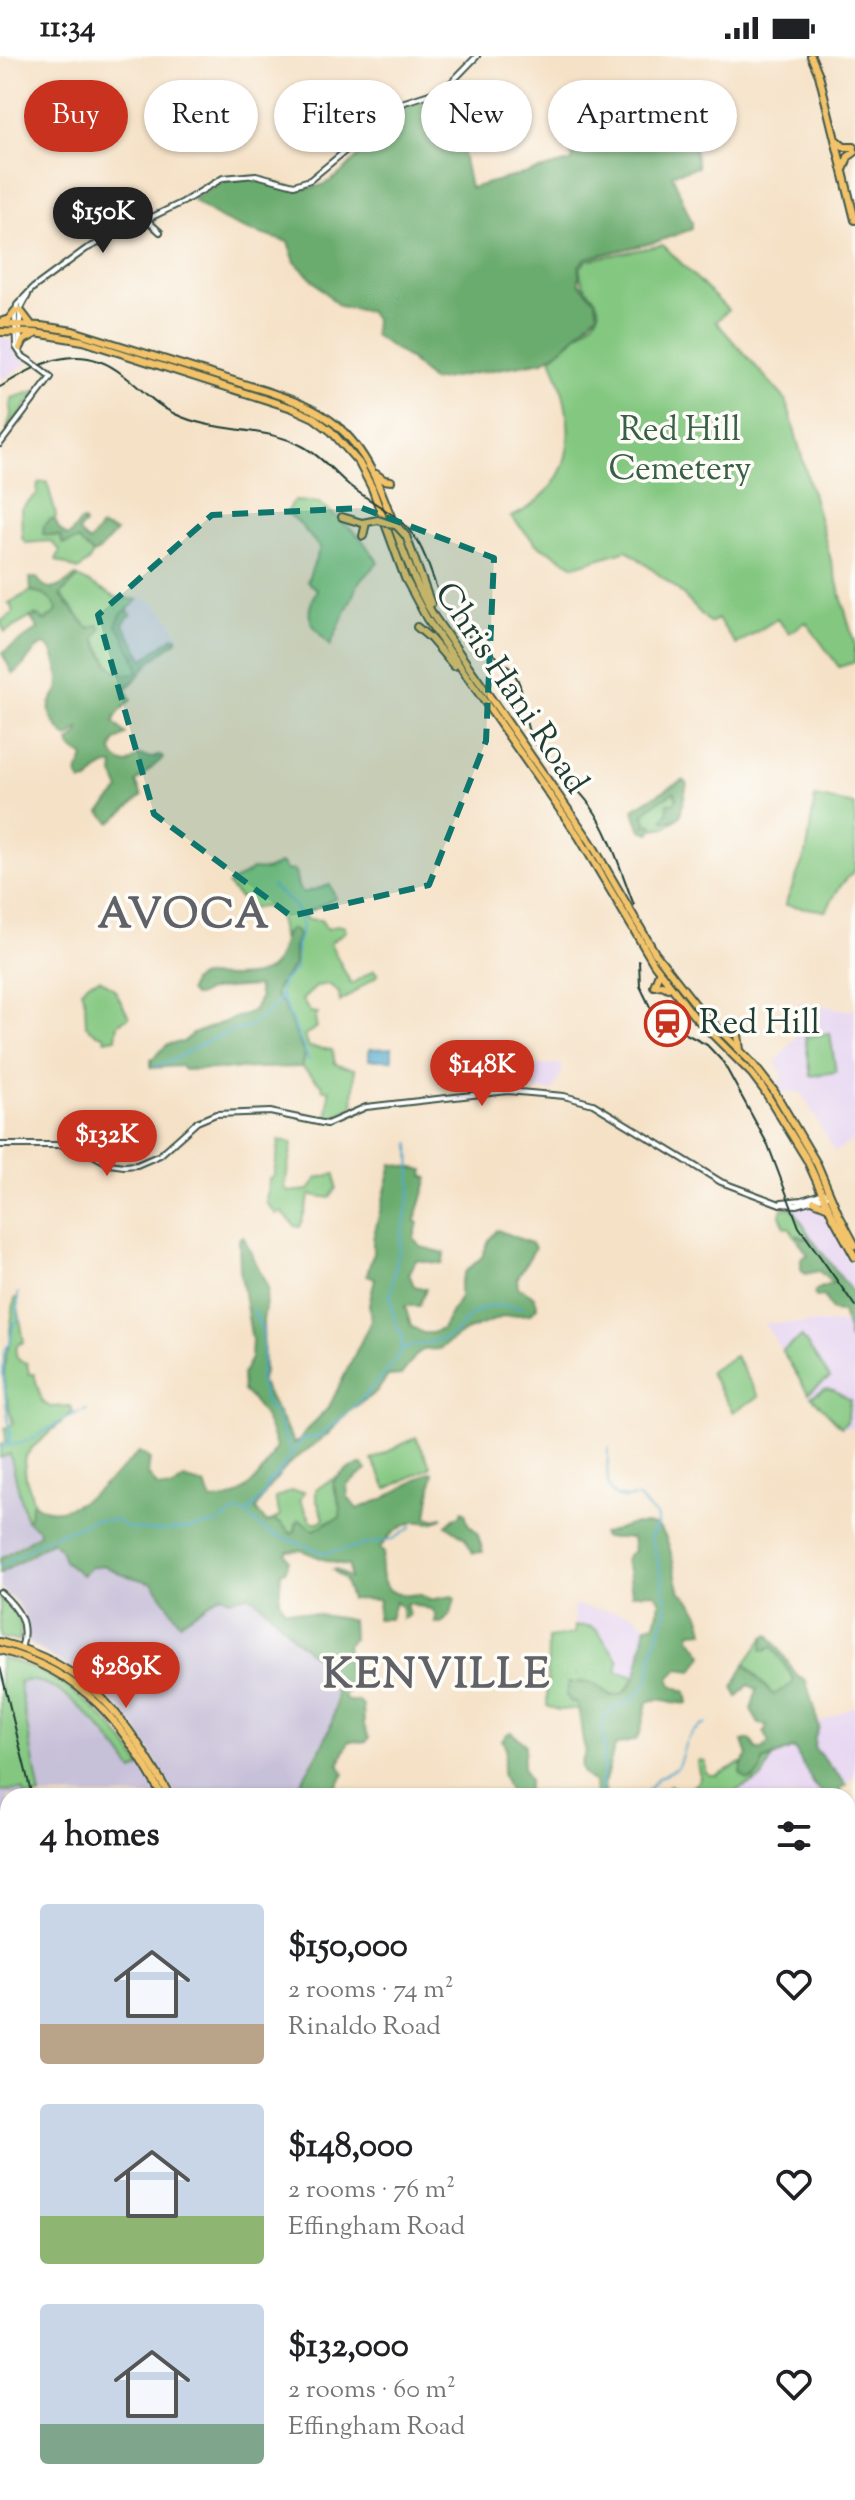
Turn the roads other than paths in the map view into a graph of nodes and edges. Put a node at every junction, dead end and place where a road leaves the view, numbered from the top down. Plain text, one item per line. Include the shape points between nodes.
1 (477, 56) edge
2 (811, 56) edge
3 (835, 139) junction
4 (855, 149) edge
5 (839, 155) junction
6 (843, 172) junction
7 (161, 212) junction
8 (855, 220) edge
9 (141, 221) junction
10 (18, 310) junction
11 (33, 325) junction
12 (1, 327) edge
13 (17, 328) junction
14 (39, 333) junction
15 (14, 341) junction
16 (20, 348) junction
17 (28, 360) junction
18 (0, 444) edge
19 (373, 472) junction
20 (391, 481) dead end
21 (342, 517) dead end
22 (366, 523) junction
23 (363, 536) dead end
24 (439, 624) junction
25 (417, 627) dead end
26 (466, 676) junction
27 (479, 682) junction
28 (492, 686) dead end
29 (659, 971) junction
30 (675, 992) junction
31 (717, 1028) junction
32 (740, 1052) junction
33 (0, 1145) edge
34 (819, 1184) junction
35 (827, 1194) junction
36 (813, 1198) junction
37 (829, 1208) junction
38 (855, 1245) edge
39 (855, 1257) edge
40 (0, 1592) edge
41 (0, 1642) edge
42 (0, 1650) edge
43 (16, 1650) junction
44 (158, 1788) edge
45 (166, 1788) edge

1 - 7 street via 445,89 402,105 310,180 289,185 256,175 223,178
2 - 3 main road
3 - 4 main road
3 - 5 main road
4 - 5 street
4 - 6 main road
5 - 6 main road
6 - 8 main road
7 - 9 street
7 - 9 street via 159,230
9 - 10 street via 93,244 38,284
10 - 11 main road
10 - 12 main road
10 - 13 street
11 - 13 main road, Chris Hani Road
11 - 19 main road, Chris Hani Road via 88,335 300,403 343,431
12 - 13 main road, Chris Hani Road
12 - 15 main road
13 - 14 main road, Chris Hani Road
13 - 15 street
13 - 16 street
14 - 16 main road via 26,337
14 - 26 main road, Chris Hani Road via 83,341 292,408 331,431 359,463 412,592
15 - 17 street
16 - 17 street
17 - 18 street, bridge via 51,377
19 - 20 main road
19 - 24 main road, Chris Hani Road via 414,578
21 - 22 main road
22 - 23 main road
22 - 24 main road, bridge via 378,520 397,526 406,536
24 - 27 main road, Chris Hani Road
25 - 26 main road
26 - 29 main road, Chris Hani Road via 579,837
27 - 28 main road
27 - 31 main road, Chris Hani Road via 590,841 655,953
29 - 30 main road, Chris Hani Road
29 - 30 main road via 654,986
30 - 34 main road, Chris Hani Road via 757,1079
31 - 32 main road, Chris Hani Road
31 - 32 main road via 737,1032
32 - 35 main road, Chris Hani Road via 774,1091 817,1164
33 - 36 street via 68,1145 109,1164 137,1165 160,1155 197,1122 216,1114 270,1112 327,1124 366,1107 508,1091 593,1104 721,1182 776,1202 792,1205
34 - 35 main road, Chris Hani Road
34 - 36 main road
35 - 36 street
35 - 37 main road, Chris Hani Road
35 - 38 main road, Chris Hani Road
36 - 37 main road
37 - 39 main road, Chris Hani Road
40 - 43 street via 22,1617 25,1633
41 - 43 main road
42 - 43 main road
43 - 44 main road via 67,1679 103,1708 135,1747
43 - 45 main road via 67,1671 110,1705

